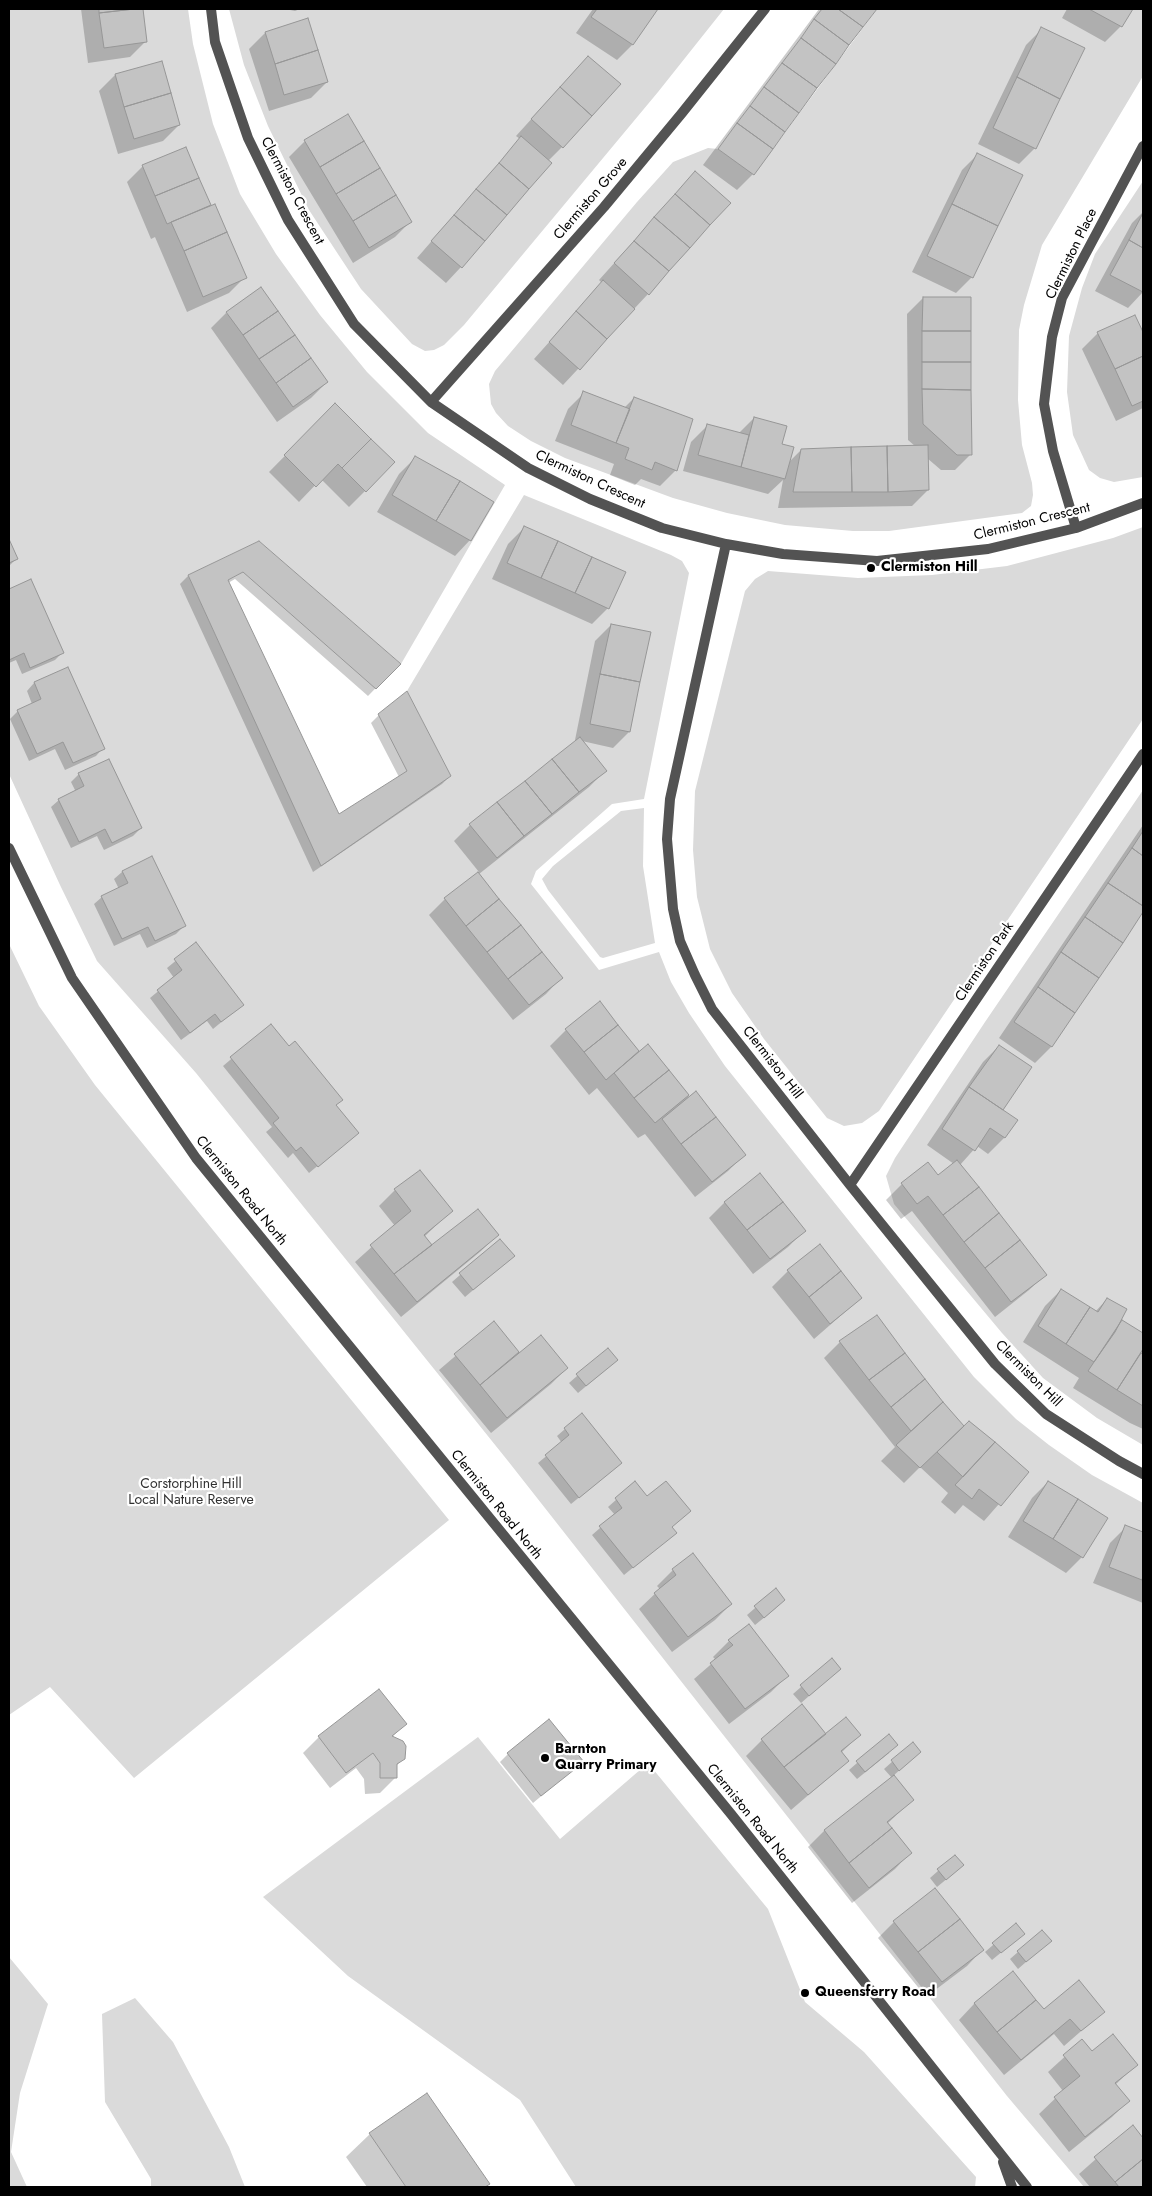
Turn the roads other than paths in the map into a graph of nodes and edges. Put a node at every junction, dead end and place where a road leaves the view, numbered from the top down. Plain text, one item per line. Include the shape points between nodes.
1 (210, 9) edge
2 (765, 9) edge
3 (1143, 146) edge
4 (431, 402) junction
5 (1143, 503) edge
6 (1076, 528) junction
7 (726, 544) junction
8 (1143, 754) edge
9 (9, 848) edge
10 (850, 1185) junction
11 (1143, 1474) edge
12 (1000, 2154) junction
13 (1012, 2187) edge
14 (1027, 2187) edge

1 - 4 street, Clermiston Crescent via 215,42 248,138 288,220 354,324
2 - 4 street, Clermiston Grove via 604,207
3 - 6 street, Clermiston Place via 1062,298 1052,337 1044,404 1053,452
4 - 7 street, Clermiston Crescent via 528,468 590,499 662,528
5 - 6 street, Clermiston Crescent
6 - 7 street, Clermiston Crescent via 988,549 877,561 783,554
7 - 10 street, Clermiston Hill via 670,799 667,839 672,909 680,941 712,1009
8 - 10 street, Clermiston Park
9 - 12 street, Clermiston Road North via 72,978 196,1158 718,1798
10 - 11 street, Clermiston Hill via 947,1306 1046,1414
12 - 13 street, Clermiston Road North
12 - 14 street, Clermiston Road North

